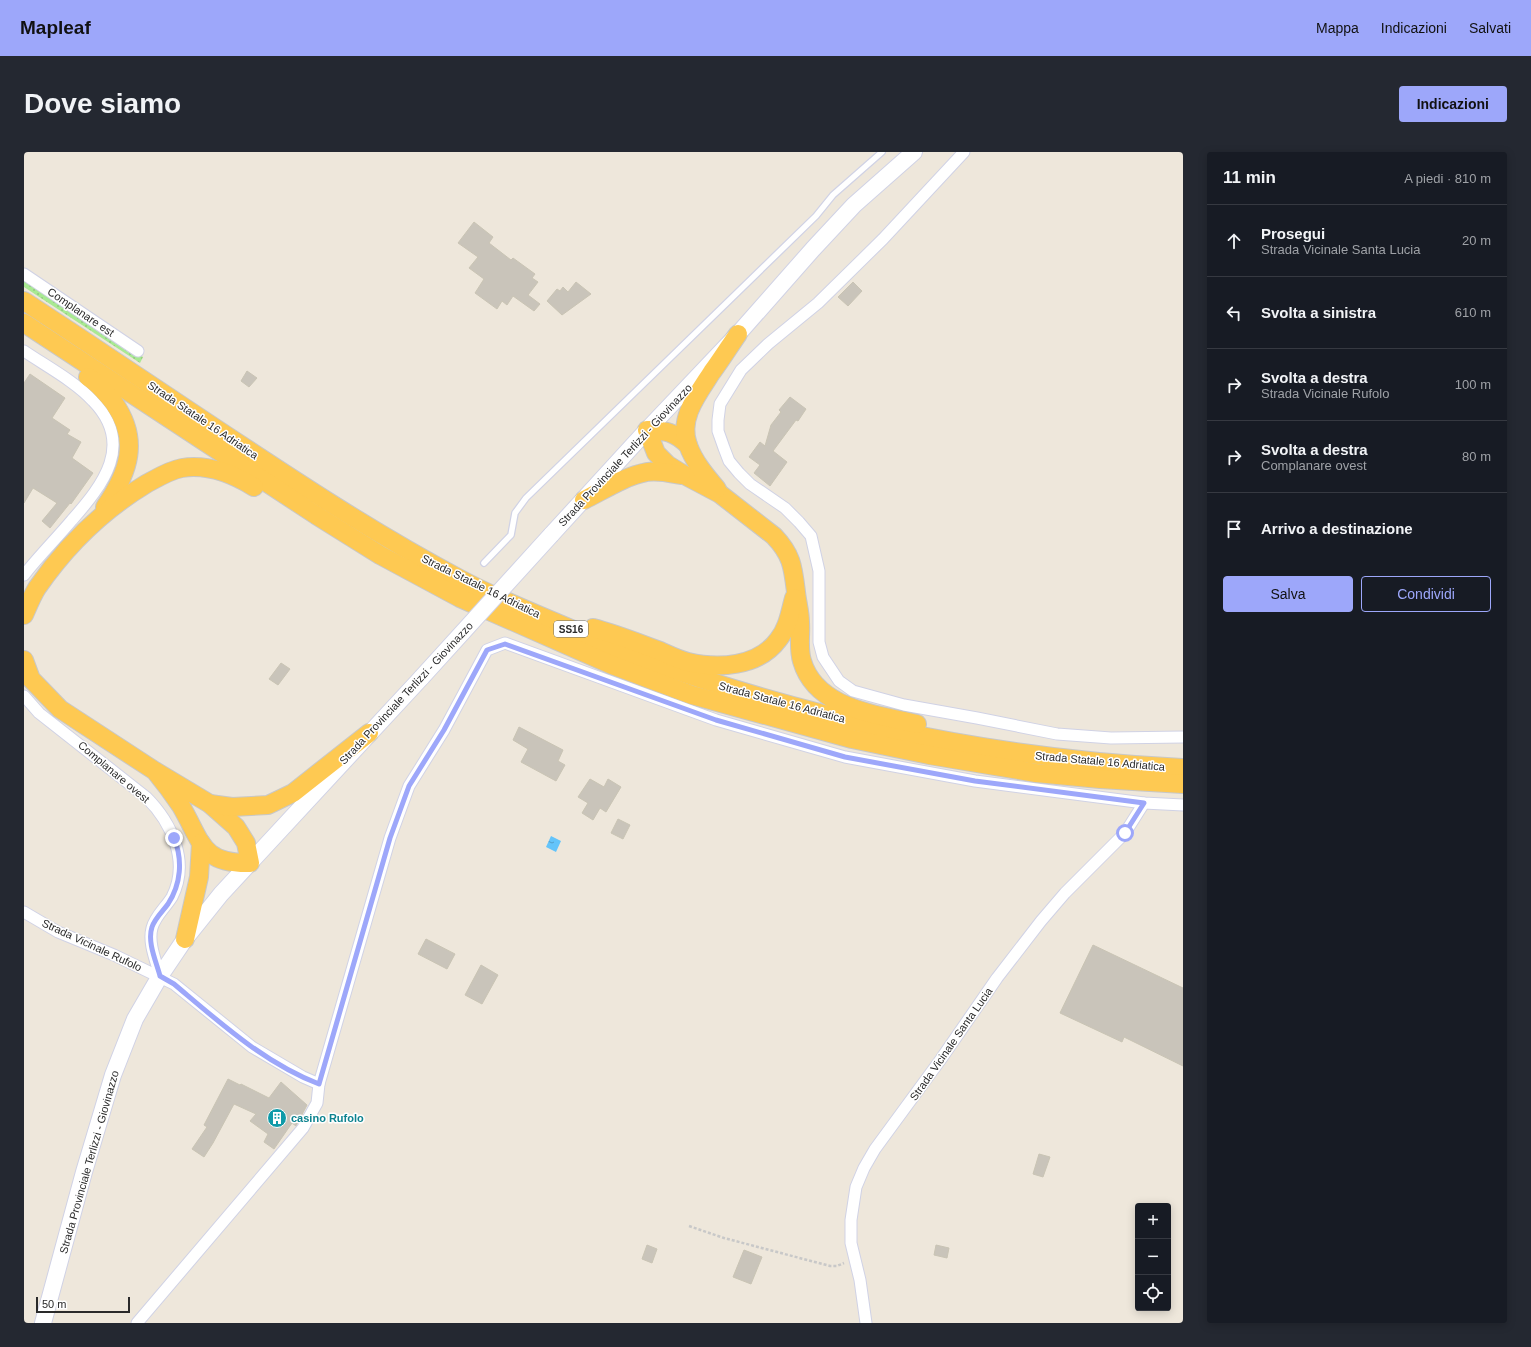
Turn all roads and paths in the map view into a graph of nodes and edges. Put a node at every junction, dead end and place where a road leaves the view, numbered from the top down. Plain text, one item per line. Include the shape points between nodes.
1 (882, 152) edge
2 (914, 152) edge
3 (964, 152) edge
4 (24, 274) edge
5 (24, 301) edge
6 (24, 323) edge
7 (24, 334) edge
8 (738, 334) junction
9 (24, 351) edge
10 (138, 351) dead end
11 (647, 430) junction
12 (688, 445) junction
13 (686, 476) junction
14 (720, 494) junction
15 (584, 500) junction
16 (316, 515) junction
17 (94, 522) junction
18 (484, 563) dead end
19 (24, 575) edge
20 (796, 591) junction
21 (523, 608) junction
22 (24, 615) edge
23 (24, 660) edge
24 (24, 696) edge
25 (370, 733) junction
26 (1183, 737) edge
27 (991, 749) junction
28 (1183, 768) edge
29 (155, 771) junction
30 (1183, 784) edge
31 (1144, 803) junction
32 (210, 804) junction
33 (1183, 805) edge
34 (201, 843) junction
35 (250, 863) junction
36 (24, 912) edge
37 (185, 939) junction
38 (160, 976) junction
39 (319, 1084) junction
40 (689, 1226) dead end
41 (854, 1255) junction
42 (43, 1323) edge
43 (137, 1323) edge
44 (866, 1323) edge

1 - 18 lane via 833,195 816,216 526,498 515,512 511,534
2 - 8 main road, Strada Provinciale Terlizzi - Giovinazzo via 854,205
3 - 26 street via 883,239 818,303 741,370 720,404 718,431 724,448 729,461 739,473 750,484 785,508 811,536 819,571 819,642 823,657 839,681 853,691 904,705 1057,734 1111,738
4 - 10 street, Complanare est
5 - 21 highway, Strada Statale 16 Adriatica / SS16 via 319,498 450,574
6 - 16 highway, Strada Statale 16 Adriatica / SS16
7 - 17 highway via 91,379 105,391 122,415 128,432 129,453 118,488
8 - 11 main road, Strada Provinciale Terlizzi - Giovinazzo
8 - 12 highway via 693,400 685,428
9 - 19 street via 81,390 94,402 109,426 113,447 109,468 96,491
11 - 12 highway via 677,435
11 - 13 highway via 656,453 668,465
11 - 15 main road, Strada Provinciale Terlizzi - Giovinazzo
12 - 14 highway via 699,466
13 - 14 highway
13 - 15 highway via 648,472 626,479
14 - 20 highway via 781,544 792,565
15 - 25 main road, Strada Provinciale Terlizzi - Giovinazzo, bridge
16 - 17 highway via 280,503 241,479 222,471 202,467 182,468 157,478 131,493
16 - 30 highway, Strada Statale 16 Adriatica / SS16 via 380,555 460,598 612,666 692,695 852,739 929,755 1036,773
17 - 22 highway via 59,559 36,589
20 - 21 highway via 786,627 768,651 752,660 710,666 687,662 612,633
20 - 27 highway via 802,662 811,680 826,694 850,708 944,730
21 - 27 highway, Strada Statale 16 Adriatica / SS16 via 631,655 724,687 881,729
23 - 29 highway via 31,680 60,709
24 - 38 street, Complanare ovest via 39,713 146,797 160,812 171,832 179,855 178,880 170,900 153,924 151,936
25 - 32 highway via 293,793 268,805 232,807
25 - 35 main road, Strada Provinciale Terlizzi - Giovinazzo
27 - 28 highway, Strada Statale 16 Adriatica / SS16 via 1093,762
29 - 32 highway
29 - 34 highway via 180,805
31 - 33 street
31 - 39 street via 975,781 845,757 716,720 505,644 487,650 444,730 409,786 390,838
31 - 41 street, Strada Vicinale Santa Lucia via 1125,833 1065,893 1036,927 875,1149 856,1187 851,1220
32 - 35 highway via 236,827 246,843
34 - 35 highway via 209,853 220,859 233,863
34 - 37 highway via 200,877
35 - 37 main road, Strada Provinciale Terlizzi - Giovinazzo
36 - 38 street, Strada Vicinale Rufolo via 58,932
37 - 38 main road, Strada Provinciale Terlizzi - Giovinazzo
38 - 39 street, Strada Vicinale Rufolo via 174,984 252,1047 303,1078
38 - 42 main road, Strada Provinciale Terlizzi - Giovinazzo via 135,1019 113,1075
39 - 43 street via 317,1103 303,1128
40 - 41 path via 830,1266 844,1264
41 - 44 street, Strada Vicinale Santa Lucia

